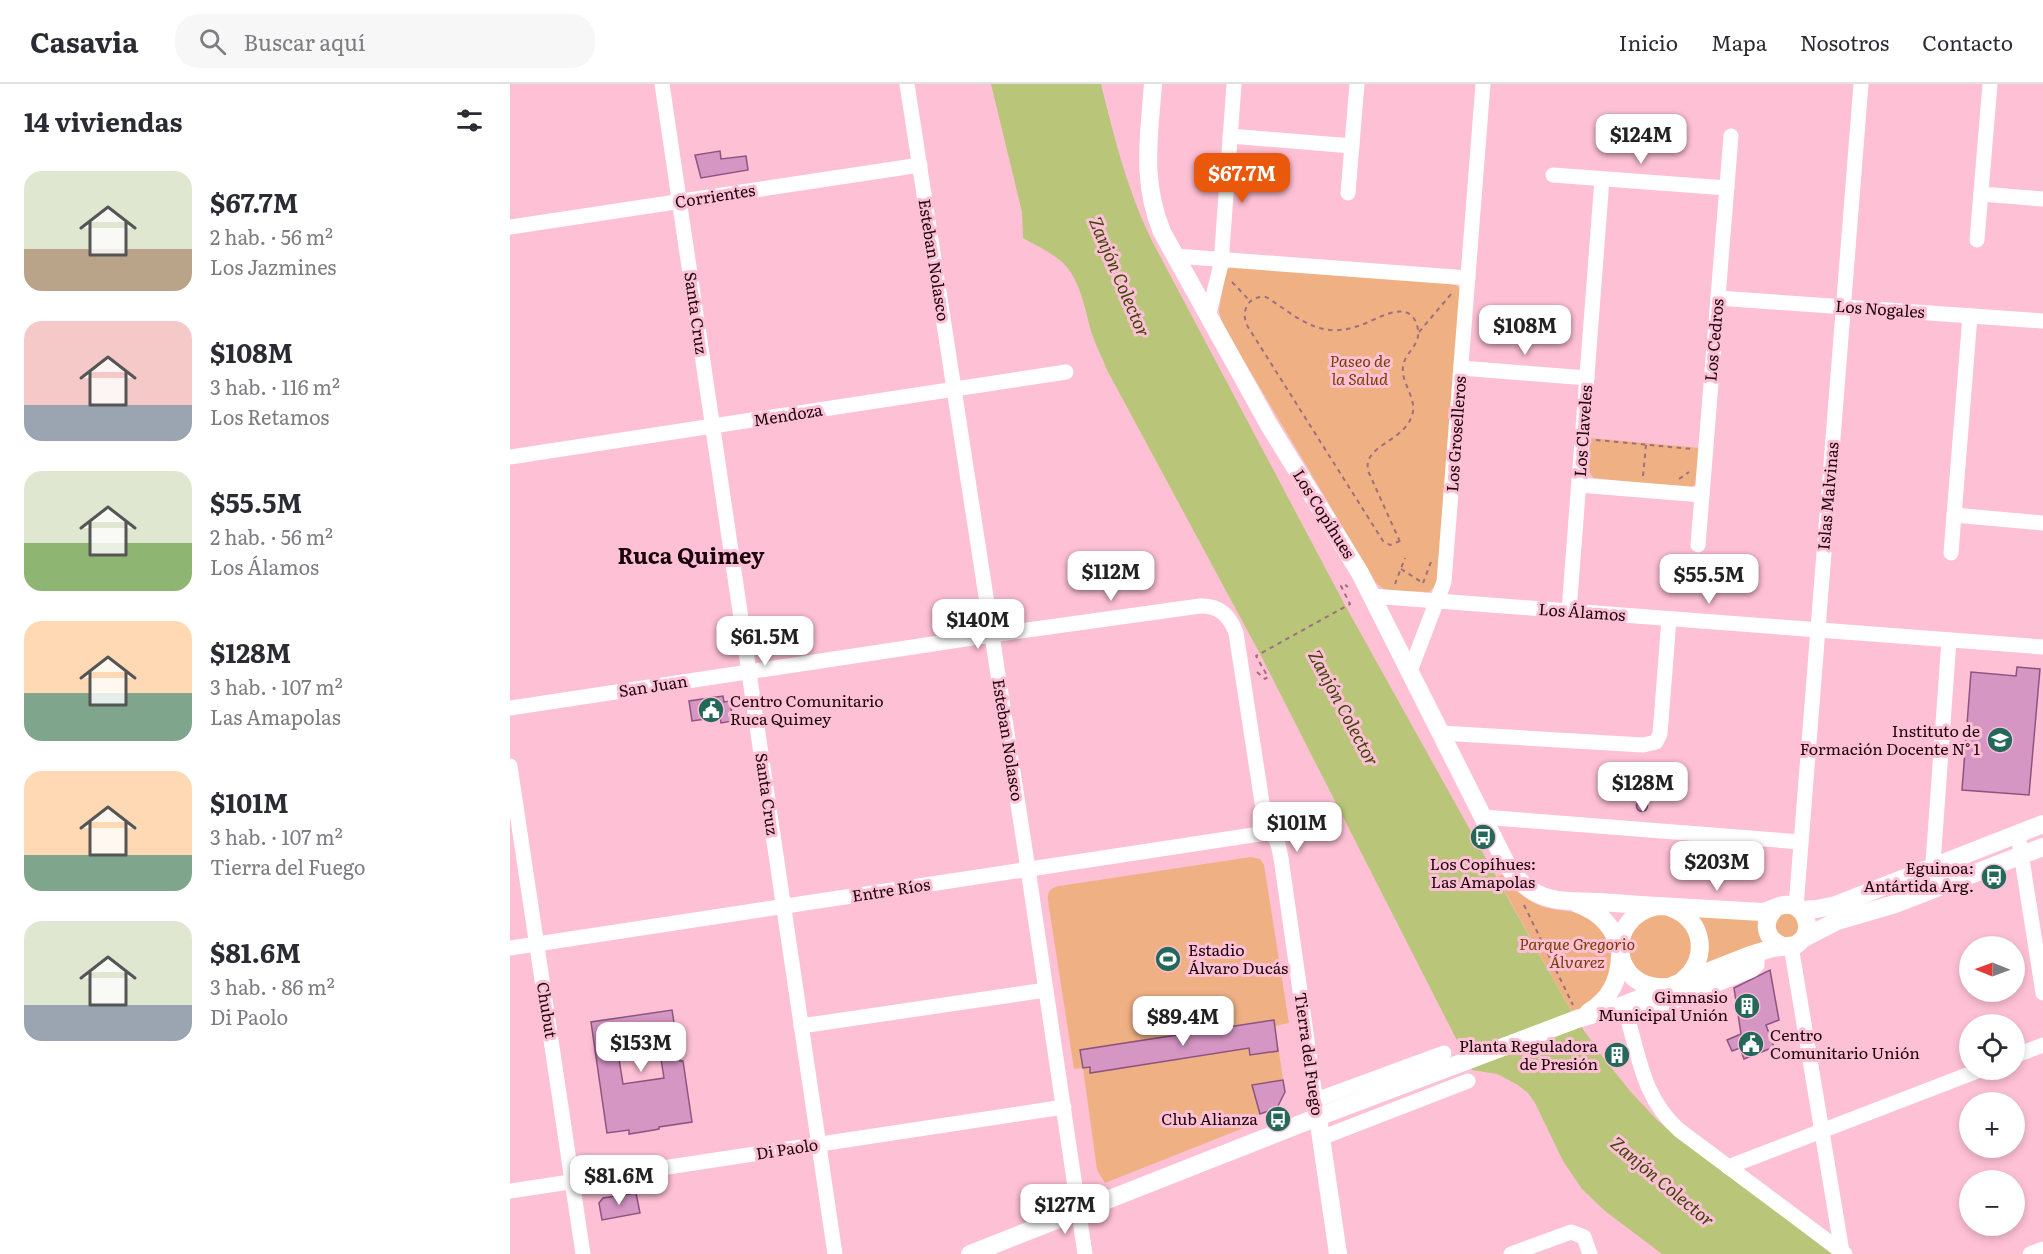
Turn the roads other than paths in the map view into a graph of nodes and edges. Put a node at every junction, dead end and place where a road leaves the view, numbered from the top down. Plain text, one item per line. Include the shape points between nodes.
1 (662, 84) edge
2 (907, 84) edge
3 (1153, 84) edge
4 (1234, 84) edge
5 (1357, 84) edge
6 (1483, 84) edge
7 (1861, 84) edge
8 (1986, 84) edge
9 (1230, 136) junction
10 (1731, 136) dead end
11 (1352, 146) junction
12 (920, 165) junction
13 (1552, 175) dead end
14 (1602, 179) junction
15 (1727, 188) junction
16 (1348, 193) dead end
17 (1981, 194) junction
18 (2043, 199) edge
19 (680, 201) junction
20 (510, 227) edge
21 (1977, 240) dead end
22 (1175, 256) junction
23 (1221, 260) junction
24 (1462, 283) junction
25 (1718, 297) junction
26 (1843, 307) junction
27 (1970, 316) junction
28 (1208, 317) junction
29 (2043, 321) edge
30 (1461, 368) junction
31 (1066, 372) dead end
32 (1587, 378) junction
33 (955, 390) junction
34 (713, 426) junction
35 (510, 457) edge
36 (1579, 484) junction
37 (1702, 495) junction
38 (1954, 515) junction
39 (2043, 522) edge
40 (1698, 545) dead end
41 (1951, 553) dead end
42 (1372, 596) junction
43 (1438, 601) junction
44 (1569, 611) junction
45 (1222, 612) joint
46 (1669, 619) junction
47 (1818, 630) junction
48 (992, 635) junction
49 (1949, 640) junction
50 (2043, 647) edge
51 (1410, 670) junction
52 (749, 672) junction
53 (510, 708) edge
54 (1441, 733) junction
55 (510, 766) edge
56 (1483, 817) junction
57 (2043, 824) edge
58 (1273, 832) junction
59 (2018, 834) junction
60 (1801, 842) junction
61 (2043, 846) edge
62 (2022, 855) junction
63 (1932, 867) junction
64 (1028, 869) junction
65 (1931, 891) junction
66 (1574, 903) junction
67 (784, 906) junction
68 (1661, 906) junction
69 (1798, 908) junction
70 (1773, 911) junction
71 (537, 944) junction
72 (1792, 944) junction
73 (510, 948) edge
74 (1620, 952) junction
75 (1757, 952) junction
76 (1673, 986) junction
77 (1046, 990) junction
78 (2043, 993) edge
79 (1577, 1019) junction
80 (801, 1026) junction
81 (2043, 1045) edge
82 (2025, 1052) edge
83 (1444, 1053) dead end
84 (1959, 1078) edge
85 (1468, 1081) dead end
86 (1064, 1107) junction
87 (1317, 1108) junction
88 (1822, 1131) junction
89 (1321, 1138) junction
90 (819, 1144) junction
91 (1728, 1167) junction
92 (572, 1181) junction
93 (510, 1191) edge
94 (1078, 1211) junction
95 (2043, 1249) edge
96 (1844, 1253) edge
97 (583, 1254) edge
98 (835, 1254) edge
99 (970, 1254) edge
100 (1084, 1254) edge
101 (1338, 1254) edge
102 (1510, 1254) edge
103 (1590, 1254) edge
104 (2030, 1254) edge

1 - 19 street, Santa Cruz
2 - 12 street, Esteban Nolasco
3 - 22 main road, Los Copíhues via 1148,186 1158,223
4 - 9 street
5 - 11 street
6 - 24 street, Los Groselleros
7 - 26 street, Islas Malvinas
8 - 17 street
9 - 11 street
9 - 23 street
10 - 15 street, Los Cedros
11 - 16 street
12 - 19 street, Corrientes
12 - 33 street, Esteban Nolasco
13 - 14 street
14 - 15 street
14 - 32 street, Los Claveles
15 - 25 street, Los Cedros
17 - 18 street
17 - 21 street
19 - 20 street, Corrientes
19 - 34 street, Santa Cruz
22 - 23 street
22 - 28 main road, Los Copíhues
23 - 24 street
23 - 28 street
24 - 30 street, Los Groselleros
25 - 26 street, Los Nogales
25 - 37 street, Los Cedros
26 - 27 street, Los Nogales
26 - 47 street, Islas Malvinas
27 - 29 street, Los Nogales
27 - 38 street
28 - 42 main road, Los Copíhues
30 - 32 street
30 - 43 street, Los Groselleros via 1445,572
31 - 33 street, Mendoza
32 - 36 street, Los Claveles
33 - 34 street, Mendoza
33 - 48 street, Esteban Nolasco
34 - 35 street, Mendoza
34 - 52 street, Santa Cruz
36 - 37 street
36 - 44 street, Los Claveles
37 - 40 street, Los Cedros
38 - 39 street
38 - 41 street
42 - 43 street, Los Álamos
42 - 51 main road, Los Copíhues
43 - 44 street, Los Álamos
43 - 51 street, Los Groselleros
44 - 46 street, Los Álamos
45 - 48 street, San Juan via 1200,606
45 - 58 street, Tierra del Fuego via 1236,633 1263,809
46 - 47 street, Los Álamos
46 - 54 street via 1660,734 1656,742 1643,745
47 - 49 street, Los Álamos
47 - 60 street, Islas Malvinas
48 - 52 street, San Juan
48 - 64 street, Esteban Nolasco
49 - 50 street, Los Álamos
49 - 63 street
51 - 54 main road, Los Copíhues
52 - 53 street, San Juan
52 - 67 street, Santa Cruz
54 - 56 main road, Los Copíhues
55 - 71 street, Chubut
56 - 60 street
56 - 66 main road, Los Copíhues via 1507,865 1523,884 1546,898
57 - 59 main road
58 - 64 street, Entre Ríos
58 - 87 street, Tierra del Fuego via 1281,858
59 - 62 street
59 - 63 main road
60 - 69 street, Islas Malvinas
61 - 62 main road
62 - 65 main road
62 - 78 street
63 - 65 street
63 - 69 main road via 1830,907
64 - 67 street, Entre Ríos
64 - 77 street, Esteban Nolasco
65 - 72 main road via 1837,921
66 - 68 main road, Los Copíhues
66 - 74 main road, Los Copíhues via 1604,919
67 - 71 street, Entre Ríos
67 - 80 street, Santa Cruz
68 - 70 main road, Los Copíhues
68 - 74 main road via 1632,918 1622,932
68 - 76 main road via 1675,909 1690,920 1700,941 1694,970
69 - 70 main road via 1782,906
69 - 72 main road via 1808,923
70 - 72 main road via 1768,919 1770,938
71 - 73 street, Entre Ríos
71 - 92 street, Chubut
72 - 75 main road
72 - 88 street
74 - 76 main road via 1627,970 1638,981 1654,987
74 - 79 main road via 1618,974 1609,995
75 - 76 main road
75 - 91 street via 1757,965 1752,970 1628,1020 1646,1084 1659,1110
76 - 79 main road
77 - 80 street
77 - 86 street, Esteban Nolasco
79 - 87 main road via 1467,1061
80 - 90 street, Santa Cruz
81 - 82 street
83 - 87 street
84 - 88 street
85 - 89 street
86 - 90 street, Di Paolo
86 - 94 street, Esteban Nolasco
87 - 89 main road, Tierra del Fuego
87 - 94 main road
88 - 91 street
88 - 96 street
89 - 101 main road, Tierra del Fuego
90 - 92 street, Di Paolo
90 - 98 street, Santa Cruz
91 - 96 street
92 - 93 street, Di Paolo
92 - 97 street, Chubut
94 - 99 main road
94 - 100 street, Esteban Nolasco
95 - 104 street
102 - 103 street via 1571,1232 1580,1234

